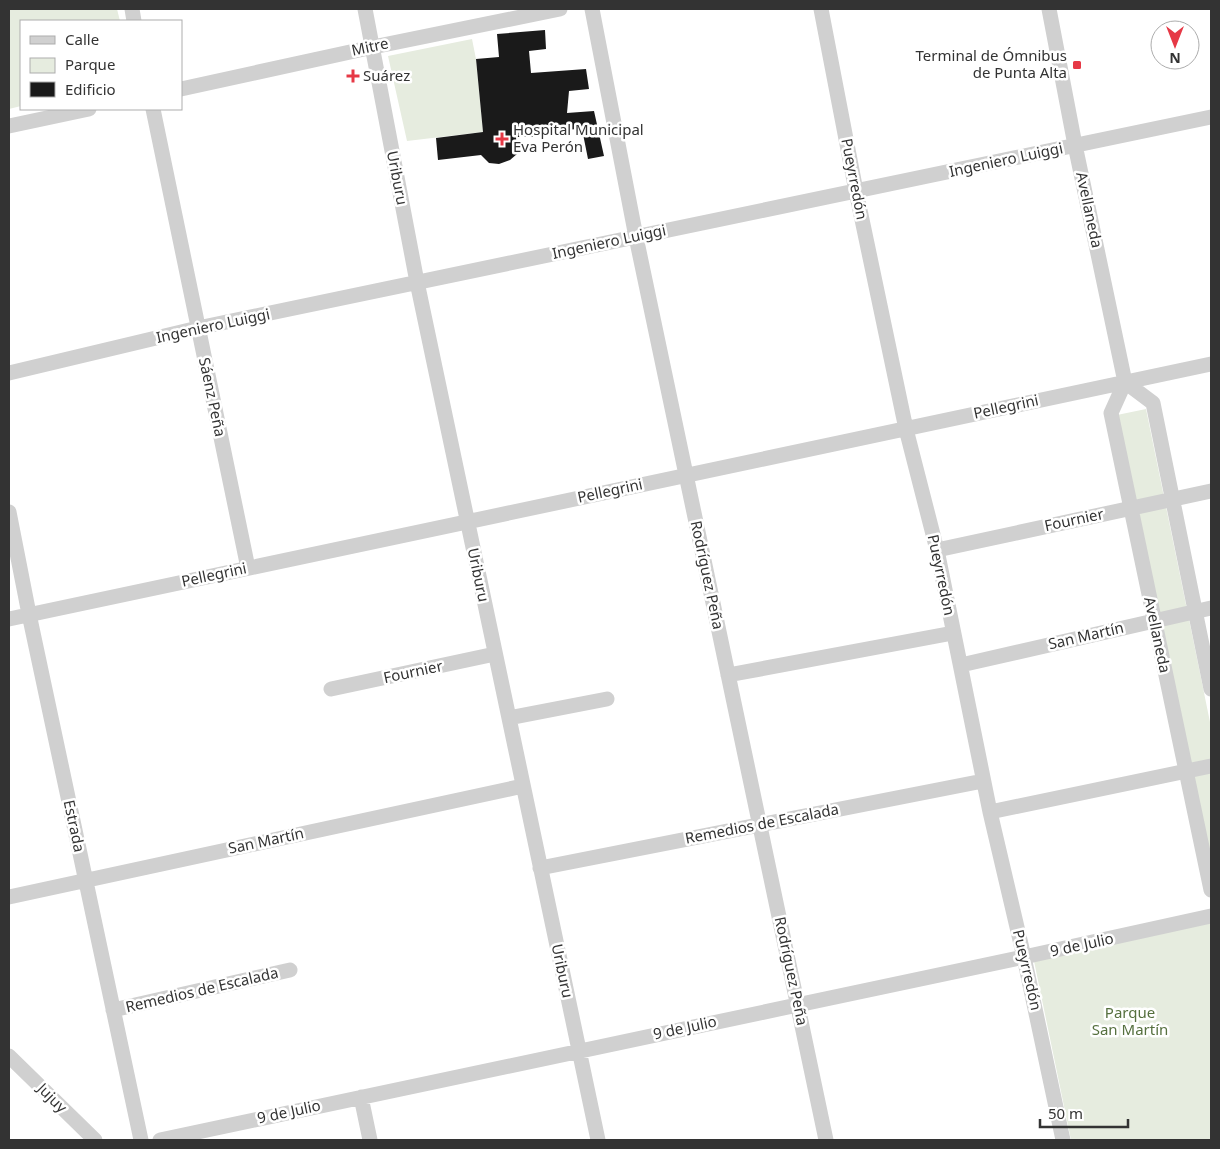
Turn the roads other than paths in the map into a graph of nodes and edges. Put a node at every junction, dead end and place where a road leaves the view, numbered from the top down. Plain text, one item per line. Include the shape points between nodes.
1 (364, 9) edge
2 (560, 9) edge
3 (592, 9) edge
4 (821, 9) edge
5 (1049, 9) edge
6 (373, 47) junction
7 (182, 89) edge
8 (85, 110) edge
9 (153, 110) edge
10 (1211, 117) edge
11 (9, 126) edge
12 (1075, 145) junction
13 (856, 191) junction
14 (636, 237) junction
15 (417, 282) junction
16 (198, 328) junction
17 (1211, 364) edge
18 (9, 372) edge
19 (1125, 382) junction
20 (906, 429) junction
21 (686, 475) junction
22 (1211, 491) edge
23 (1172, 500) junction
24 (1130, 508) junction
25 (9, 512) edge
26 (467, 522) junction
27 (937, 550) junction
28 (248, 568) junction
29 (1211, 608) edge
30 (1195, 612) junction
31 (29, 614) junction
32 (9, 619) edge
33 (1154, 620) junction
34 (953, 633) junction
35 (495, 654) junction
36 (961, 665) junction
37 (728, 675) junction
38 (1211, 688) edge
39 (331, 689) dead end
40 (606, 699) dead end
41 (509, 718) junction
42 (1211, 766) edge
43 (1186, 771) junction
44 (984, 781) junction
45 (523, 786) junction
46 (990, 812) junction
47 (760, 825) junction
48 (540, 868) junction
49 (85, 879) junction
50 (1211, 890) edge
51 (9, 897) edge
52 (1211, 916) edge
53 (1024, 957) junction
54 (290, 970) dead end
55 (798, 1004) junction
56 (113, 1010) junction
57 (579, 1051) junction
58 (9, 1056) edge
59 (361, 1097) junction
60 (95, 1140) edge
61 (141, 1140) edge
62 (160, 1140) edge
63 (370, 1140) edge
64 (598, 1140) edge
65 (826, 1140) edge
66 (1063, 1140) edge

1 - 6 street, Uriburu
2 - 6 street, Mitre
3 - 14 street, Rodríguez Peña
4 - 13 street, Pueyrredón
5 - 12 street, Avellaneda
6 - 7 street, Mitre
6 - 15 street, Uriburu
8 - 11 street
9 - 16 street, Sáenz Peña
10 - 12 street, Ingeniero Luiggi
12 - 13 street, Ingeniero Luiggi
12 - 19 street, Avellaneda
13 - 14 street, Ingeniero Luiggi
13 - 20 street, Pueyrredón
14 - 15 street, Ingeniero Luiggi
14 - 21 street, Rodríguez Peña
15 - 16 street, Ingeniero Luiggi
15 - 26 street, Uriburu
16 - 18 street, Ingeniero Luiggi
16 - 28 street, Sáenz Peña
17 - 19 street, Pellegrini
19 - 20 street, Pellegrini
19 - 23 street via 1153,403
19 - 24 street, Avellaneda via 1111,413
20 - 21 street, Pellegrini
20 - 27 street, Pueyrredón
21 - 26 street, Pellegrini
21 - 37 street, Rodríguez Peña
22 - 23 street, Fournier
23 - 24 street, Fournier
23 - 30 street
24 - 27 street, Fournier
24 - 33 street, Avellaneda
25 - 31 street, Estrada
26 - 28 street, Pellegrini
26 - 35 street, Uriburu
27 - 34 street, Pueyrredón
28 - 31 street, Pellegrini
29 - 30 street, San Martín
30 - 33 street, San Martín
30 - 38 street
31 - 32 street, Pellegrini
31 - 49 street, Estrada
33 - 36 street, San Martín
33 - 43 street, Avellaneda
34 - 36 street, Pueyrredón
34 - 37 street
35 - 39 street, Fournier
35 - 41 street, Uriburu
36 - 44 street, Pueyrredón
37 - 47 street, Rodríguez Peña
40 - 41 street
41 - 45 street, Uriburu
42 - 43 street
43 - 46 street
43 - 50 street, Avellaneda
44 - 46 street, Pueyrredón
44 - 47 street, Remedios de Escalada
45 - 48 street, Uriburu
45 - 49 street, San Martín
46 - 53 street, Pueyrredón
47 - 48 street, Remedios de Escalada
47 - 55 street, Rodríguez Peña
48 - 57 street, Uriburu
49 - 51 street, San Martín
49 - 56 street, Estrada
52 - 53 street, 9 de Julio
53 - 55 street, 9 de Julio
53 - 66 street, Pueyrredón
54 - 56 street, Remedios de Escalada
55 - 57 street, 9 de Julio
55 - 65 street, Rodríguez Peña
56 - 61 street, Estrada
57 - 59 street, 9 de Julio
57 - 64 street, Uriburu
58 - 60 street, Jujuy
59 - 62 street, 9 de Julio
59 - 63 street

